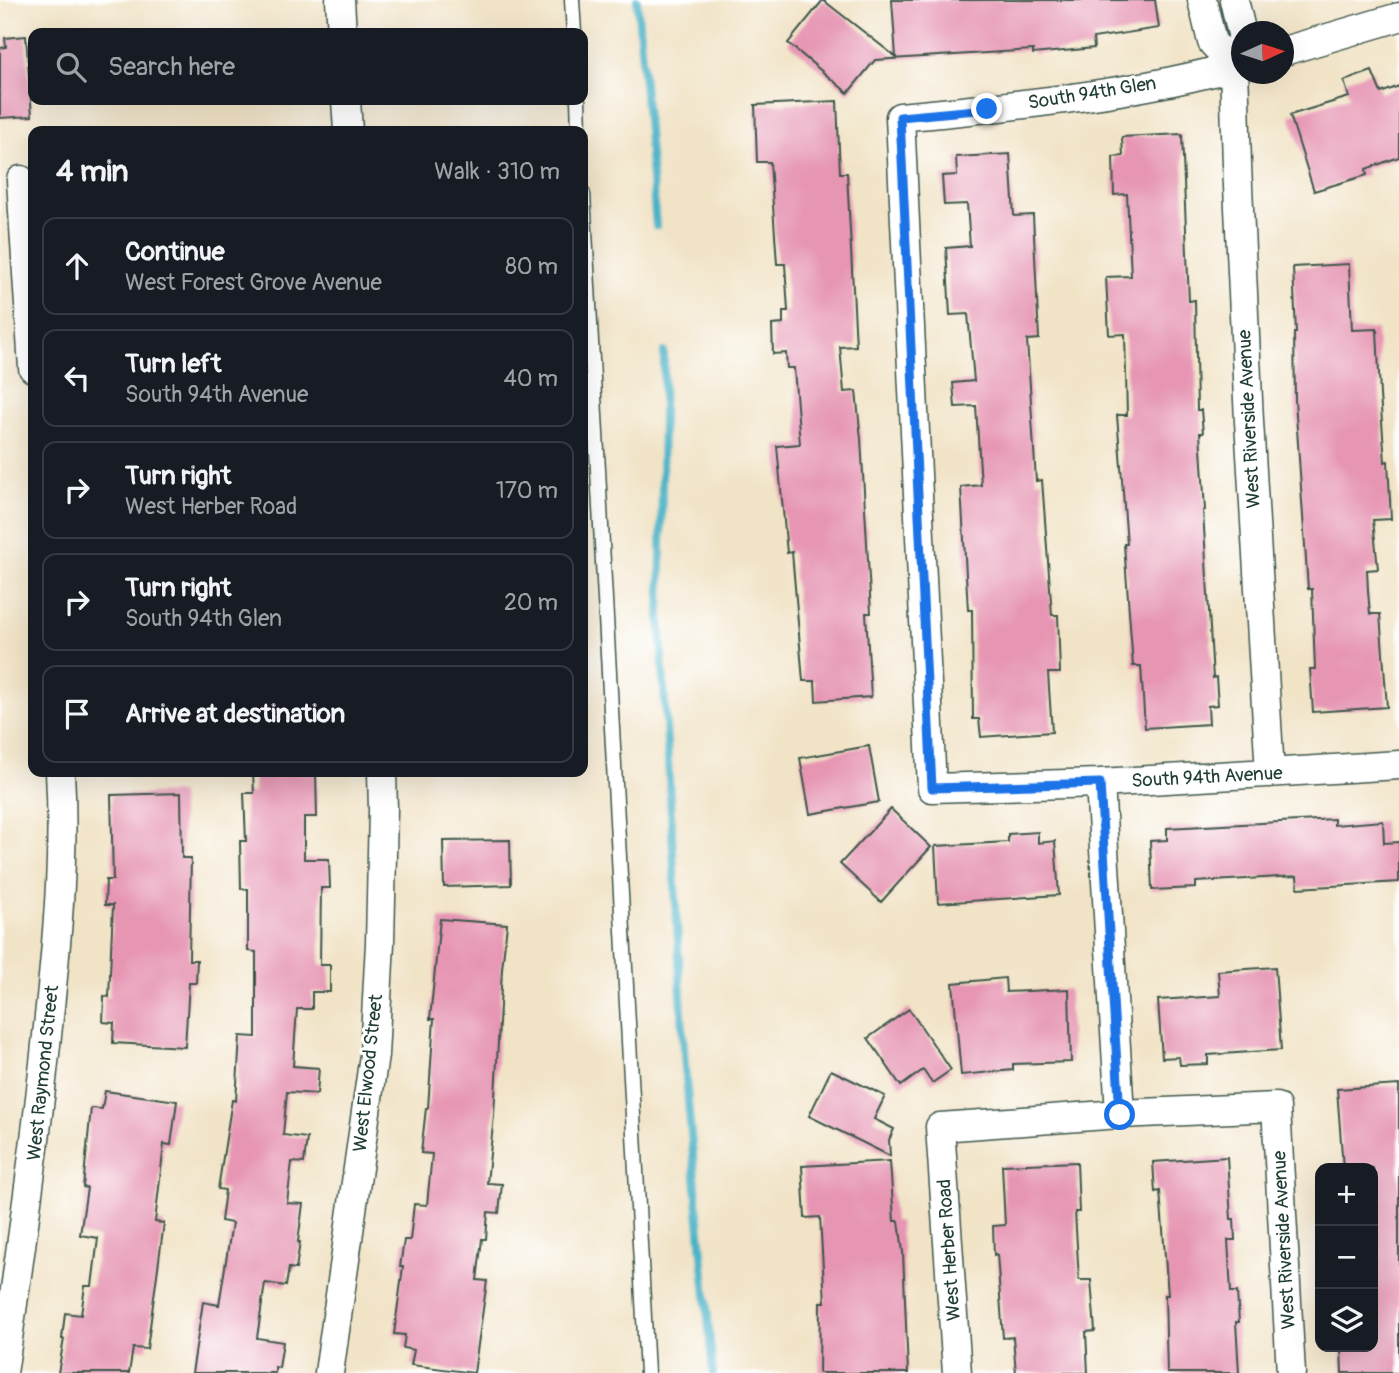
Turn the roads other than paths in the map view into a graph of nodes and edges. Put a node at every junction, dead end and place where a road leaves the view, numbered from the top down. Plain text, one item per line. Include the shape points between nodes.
1 (340, 0) edge
2 (572, 0) edge
3 (1202, 0) edge
4 (1234, 0) edge
5 (1399, 17) edge
6 (1238, 21) edge
7 (342, 28) edge
8 (574, 28) edge
9 (1294, 48) edge
10 (1231, 59) edge
11 (1231, 66) edge
12 (1239, 84) edge
13 (346, 105) edge
14 (578, 105) edge
15 (348, 126) edge
16 (579, 126) edge
17 (18, 180) edge
18 (588, 286) edge
19 (28, 305) edge
20 (1399, 765) edge
21 (1270, 773) junction
22 (60, 777) edge
23 (382, 777) edge
24 (1100, 783) junction
25 (932, 788) joint
26 (1120, 1115) junction
27 (3, 1373) edge
28 (329, 1373) edge
29 (647, 1373) edge
30 (957, 1373) edge
31 (1291, 1373) edge

1 - 7 street
2 - 8 lane
3 - 10 street via 1212,42
4 - 6 street, West Riverside Avenue
5 - 9 street
11 - 25 street, South 94th Glen via 1087,95 900,117
12 - 21 street, West Riverside Avenue via 1248,407
13 - 15 street
14 - 16 lane
17 - 19 street
18 - 29 lane
20 - 21 street, South 94th Avenue
21 - 24 street, South 94th Avenue
22 - 27 street, West Raymond Street via 58,931 36,1146
23 - 28 street, West Elwood Street via 374,1055
24 - 25 street, South 94th Avenue
24 - 26 street
26 - 30 street, West Herber Road via 940,1127
26 - 31 street, West Riverside Avenue via 1276,1107

